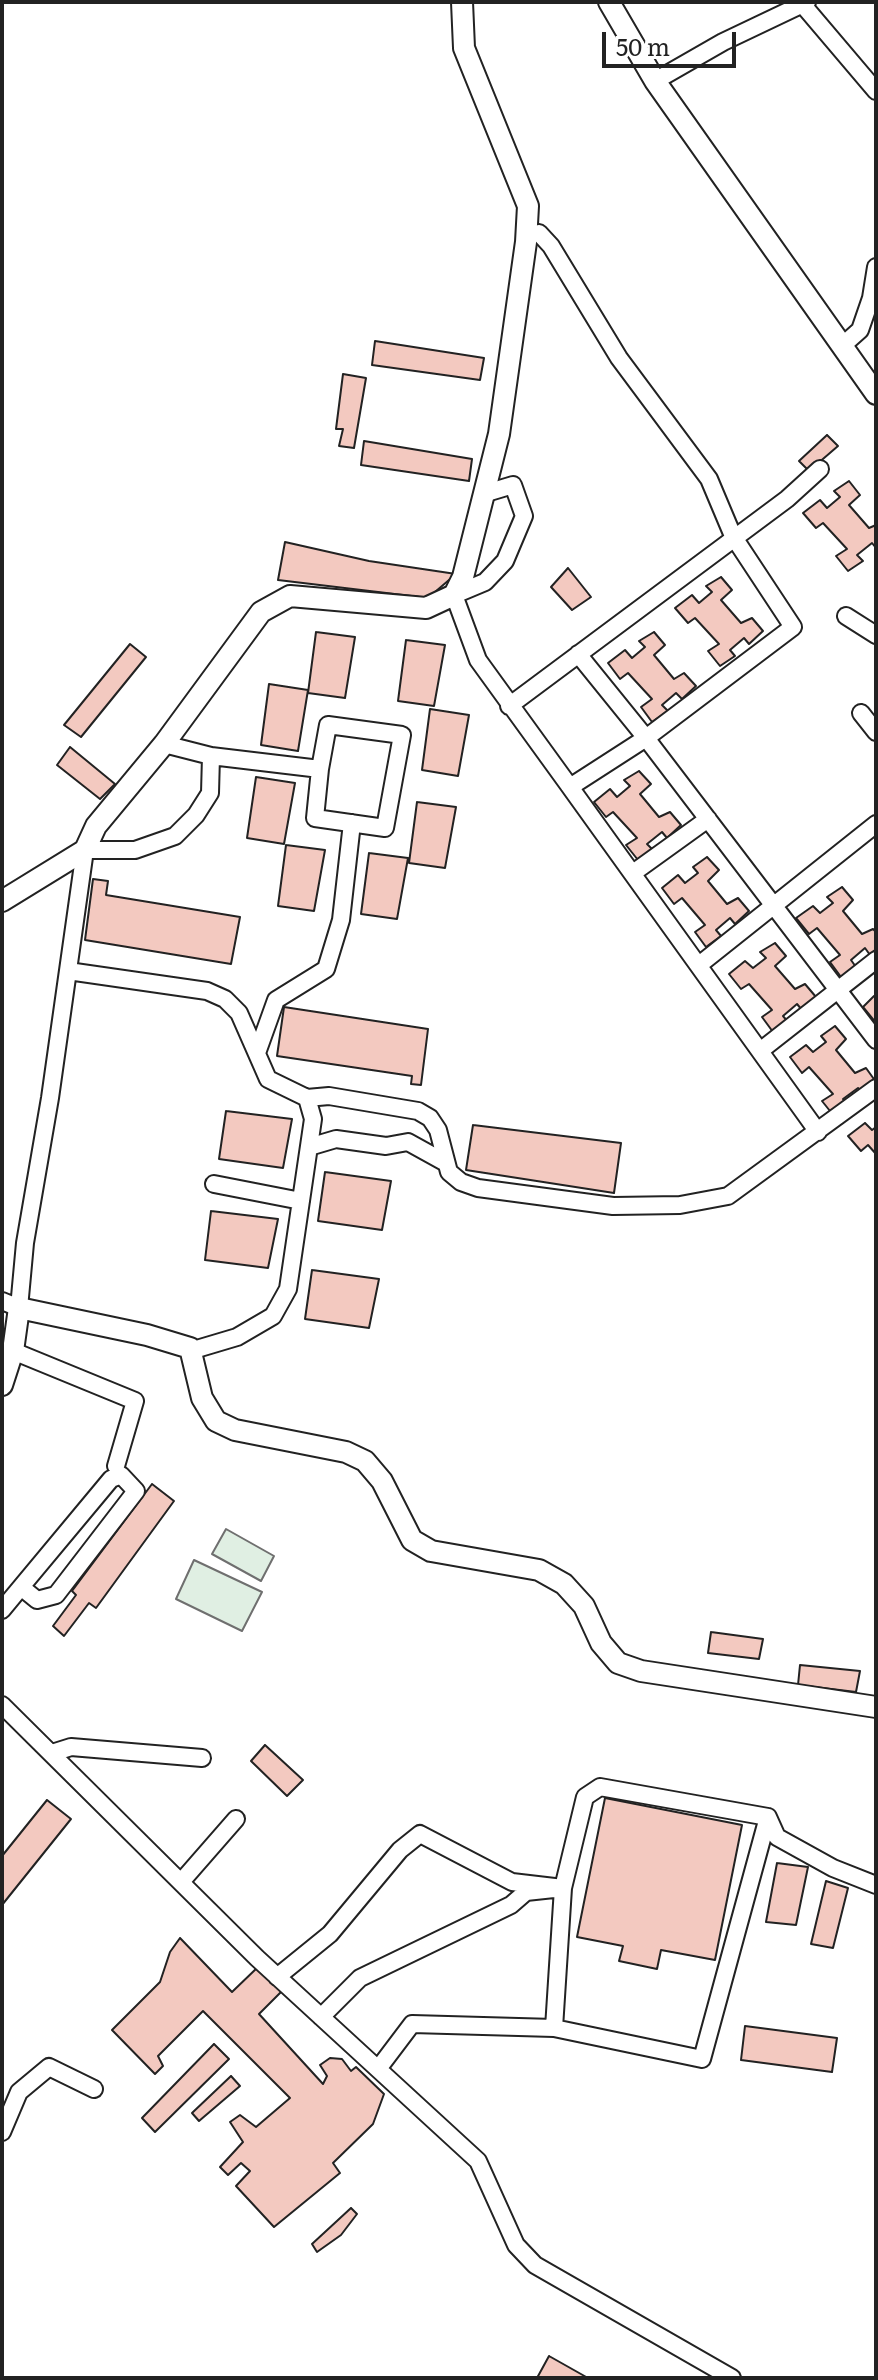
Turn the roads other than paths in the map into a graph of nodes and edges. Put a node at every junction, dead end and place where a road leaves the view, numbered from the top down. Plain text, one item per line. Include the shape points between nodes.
1 (462, 2) edge
2 (609, 2) edge
3 (805, 3) edge
4 (655, 81) junction
5 (876, 91) edge
6 (539, 233) dead end
7 (876, 267) edge
8 (842, 346) junction
9 (876, 394) edge
10 (820, 469) dead end
11 (490, 470) junction
12 (513, 485) junction
13 (483, 494) junction
14 (733, 536) junction
15 (454, 595) junction
16 (846, 616) dead end
17 (876, 635) edge
18 (578, 654) junction
19 (509, 706) junction
20 (861, 713) dead end
21 (876, 732) edge
22 (646, 738) junction
23 (164, 744) junction
24 (211, 756) junction
25 (320, 769) junction
26 (570, 787) junction
27 (708, 819) junction
28 (352, 823) junction
29 (876, 824) edge
30 (85, 850) junction
31 (633, 873) junction
32 (2, 901) edge
33 (772, 904) junction
34 (876, 960) edge
35 (699, 965) junction
36 (68, 971) junction
37 (837, 991) junction
38 (876, 1040) edge
39 (760, 1051) junction
40 (257, 1053) junction
41 (876, 1088) edge
42 (307, 1098) junction
43 (818, 1132) junction
44 (309, 1147) junction
45 (446, 1163) junction
46 (214, 1184) dead end
47 (301, 1201) junction
48 (10, 1304) edge
49 (13, 1351) junction
50 (190, 1351) junction
51 (2, 1385) edge
52 (116, 1466) dead end
53 (21, 1587) junction
54 (2, 1610) edge
55 (2, 1705) edge
56 (876, 1707) edge
57 (52, 1753) junction
58 (202, 1758) dead end
59 (768, 1817) junction
60 (236, 1819) dead end
61 (181, 1882) junction
62 (876, 1885) edge
63 (563, 1888) junction
64 (277, 1977) junction
65 (321, 2017) junction
66 (554, 2028) junction
67 (378, 2069) junction
68 (94, 2089) dead end
69 (2, 2132) edge
70 (732, 2378) edge

1 - 11 street via 464,48 528,206
2 - 4 street
3 - 4 street
3 - 5 street
4 - 8 street
6 - 14 street via 619,358 709,479
7 - 8 street via 860,330
8 - 9 street
10 - 14 street
11 - 12 street
11 - 13 street
12 - 13 street
12 - 15 street via 524,516 505,561 485,582
13 - 15 street
14 - 18 street
14 - 22 street via 793,627
15 - 19 street via 478,660
15 - 23 street via 426,608 290,596 261,612
16 - 17 street
18 - 19 street
18 - 22 street
19 - 26 street
20 - 21 street
22 - 26 street
22 - 27 street
23 - 24 street
23 - 30 street via 96,826
24 - 25 street
24 - 30 street via 210,793 175,836 135,850
25 - 28 street via 315,818
25 - 28 street via 328,725 402,735 385,828
26 - 31 street
27 - 31 street
27 - 33 street
28 - 40 street via 341,920 326,969 276,1000
29 - 33 street
30 - 32 street
30 - 36 street
31 - 35 street
33 - 35 street
33 - 37 street
34 - 37 street
35 - 39 street
36 - 40 street via 207,991 239,1013
36 - 48 street via 25,1243
37 - 38 street
37 - 39 street
39 - 43 street
40 - 42 street via 268,1079
41 - 43 street
42 - 44 street via 313,1119
42 - 45 street via 329,1096 418,1111 438,1130
43 - 45 street via 728,1196 680,1205 613,1206 478,1188 461,1182
44 - 45 street via 336,1139 386,1146 408,1142
44 - 47 street
46 - 47 street
47 - 50 street via 288,1289 273,1316 237,1337
48 - 49 street
48 - 50 street via 147,1335
49 - 51 street
49 - 52 street via 135,1401
50 - 56 street via 202,1398 216,1421 365,1461 382,1481 412,1540 431,1551 539,1570 564,1584 584,1606 601,1643 618,1663 641,1671
53 - 53 street via 111,1479 121,1475 136,1491 56,1595 37,1600
53 - 54 street
55 - 57 street
57 - 58 street via 71,1747
57 - 61 street
59 - 62 street via 777,1837
59 - 63 street via 600,1787 585,1797
59 - 66 street via 702,2059
60 - 61 street
61 - 64 street
63 - 64 street via 512,1882 420,1834 400,1850 330,1934
63 - 65 street via 526,1892 511,1905 360,1978
63 - 66 street
64 - 65 street
65 - 67 street
66 - 67 street via 412,2024
67 - 70 street via 478,2161 516,2245 535,2265
68 - 69 street via 49,2067 19,2092

